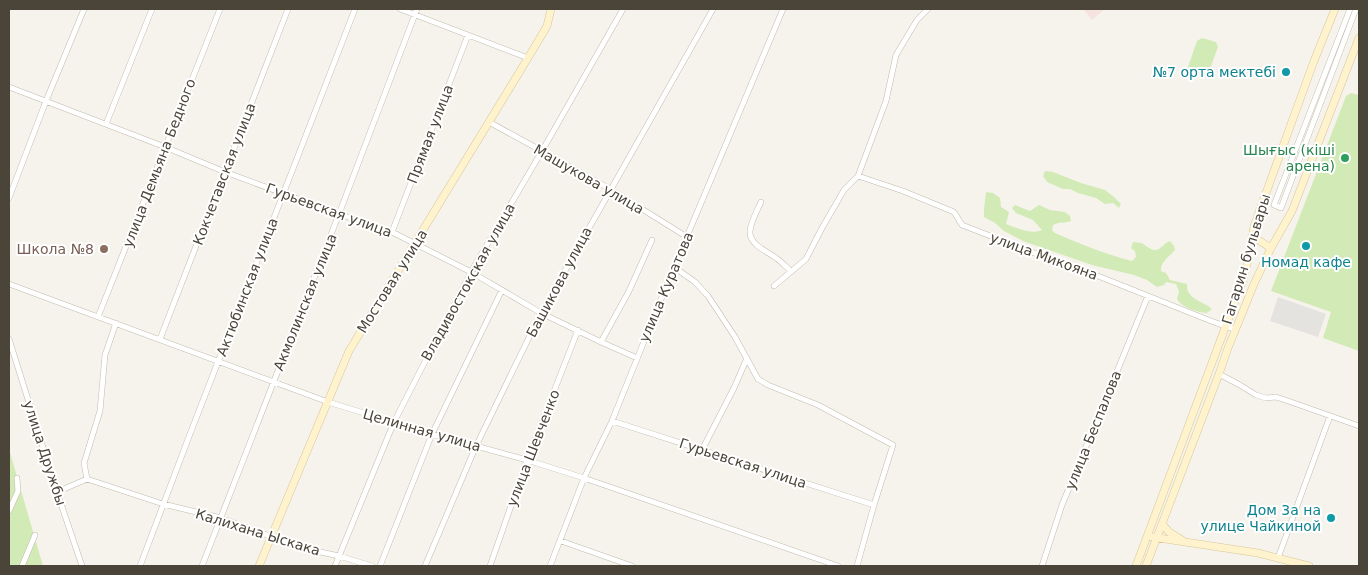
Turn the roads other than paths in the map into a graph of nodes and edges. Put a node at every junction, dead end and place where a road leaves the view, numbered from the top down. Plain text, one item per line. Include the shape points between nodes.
1 (84, 9) edge
2 (152, 9) edge
3 (220, 9) edge
4 (288, 9) edge
5 (355, 9) edge
6 (400, 9) edge
7 (551, 9) edge
8 (623, 9) edge
9 (713, 9) edge
10 (783, 9) edge
11 (928, 9) edge
12 (1335, 9) edge
13 (1350, 9) edge
14 (1356, 9) edge
15 (416, 12) edge
16 (468, 35) junction
17 (1359, 38) edge
18 (528, 58) junction
19 (9, 87) edge
20 (46, 101) junction
21 (489, 122) junction
22 (106, 124) junction
23 (1301, 133) junction
24 (1308, 135) junction
25 (165, 147) junction
26 (542, 150) junction
27 (225, 172) junction
28 (858, 176) junction
29 (610, 190) junction
30 (283, 194) junction
31 (9, 198) edge
32 (761, 202) dead end
33 (339, 214) junction
34 (392, 232) junction
35 (1252, 236) junction
36 (687, 238) junction
37 (652, 240) dead end
38 (416, 243) junction
39 (1271, 248) junction
40 (674, 267) junction
41 (791, 271) junction
42 (471, 272) junction
43 (9, 284) edge
44 (774, 286) dead end
45 (502, 290) junction
46 (1148, 296) junction
47 (541, 312) junction
48 (98, 318) junction
49 (116, 323) junction
50 (1227, 326) junction
51 (578, 330) junction
52 (1236, 330) junction
53 (9, 339) edge
54 (160, 339) junction
55 (601, 342) junction
56 (637, 358) junction
57 (747, 358) junction
58 (218, 361) junction
59 (1219, 374) junction
60 (273, 382) junction
61 (328, 402) junction
62 (1330, 416) junction
63 (612, 421) junction
64 (394, 422) junction
65 (1359, 426) edge
66 (432, 434) junction
67 (476, 446) junction
68 (702, 450) junction
69 (527, 460) junction
70 (17, 478) dead end
71 (584, 478) junction
72 (88, 479) junction
73 (57, 492) junction
74 (163, 504) junction
75 (874, 505) junction
76 (9, 511) edge
77 (221, 518) junction
78 (1162, 524) junction
79 (35, 535) dead end
80 (271, 536) junction
81 (1148, 536) junction
82 (1157, 538) junction
83 (561, 541) junction
84 (1187, 542) junction
85 (339, 556) junction
86 (1278, 558) junction
87 (22, 566) edge
88 (82, 566) edge
89 (140, 566) edge
90 (202, 566) edge
91 (259, 566) edge
92 (335, 566) edge
93 (372, 566) edge
94 (380, 566) edge
95 (425, 566) edge
96 (490, 566) edge
97 (550, 566) edge
98 (632, 566) edge
99 (838, 566) edge
100 (857, 566) edge
101 (1042, 566) edge
102 (1136, 566) edge
103 (1146, 566) edge
104 (1309, 566) edge

1 - 20 street
2 - 22 street
3 - 25 street, улица Демьяна Бедного
4 - 27 street, Кокчетавская улица
5 - 30 street, Актюбинская улица
6 - 15 street
7 - 18 main road, Мостовая улица via 546,26
8 - 26 street, Владивостокская улица
9 - 29 street, Башикова улица
10 - 36 street, улица Куратова
11 - 28 street via 917,20 896,55 886,101
12 - 35 main road, Гагарин бульвары
13 - 23 street
14 - 24 street
15 - 16 street
15 - 33 street, Акмолинская улица
16 - 18 street
16 - 34 street, Прямая улица
17 - 39 main road, Гагарин бульвары via 1292,211
18 - 21 main road, Мостовая улица
19 - 20 street, Гурьевская улица
20 - 22 street, Гурьевская улица
20 - 31 street
21 - 26 street, Машукова улица
21 - 38 main road, Мостовая улица
22 - 25 street, Гурьевская улица
23 - 24 street
23 - 24 street via 1274,205 1281,208
25 - 27 street, Гурьевская улица
25 - 48 street, улица Демьяна Бедного
26 - 29 street, Машукова улица
26 - 42 street, Владивостокская улица
27 - 30 street, Гурьевская улица
27 - 54 street, Кокчетавская улица
28 - 41 street via 844,190 806,259
28 - 46 street, улица Микояна via 954,212 962,225
29 - 36 street, Машукова улица
29 - 47 street, Башикова улица
30 - 33 street, Гурьевская улица
30 - 58 street, Актюбинская улица
32 - 41 street via 750,233 753,242
33 - 34 street, Гурьевская улица
33 - 60 street, Акмолинская улица
34 - 38 street, Гурьевская улица
35 - 39 main road
35 - 50 main road, Гагарин бульвары via 1243,280
36 - 40 street, улица Куратова
37 - 55 street
38 - 42 street, Гурьевская улица
38 - 61 main road, Мостовая улица via 349,351
39 - 52 main road, Гагарин бульвары
40 - 56 street, улица Куратова
40 - 57 street via 708,296
41 - 44 street
42 - 45 street, Гурьевская улица
42 - 64 street, Владивостокская улица
43 - 48 street, Целинная улица
45 - 47 street, Гурьевская улица
45 - 66 street
46 - 50 street, улица Микояна
46 - 101 street, улица Беспалова via 1062,505
47 - 51 street, Гурьевская улица
47 - 67 street, Башикова улица
48 - 49 street, Целинная улица
49 - 54 street, Целинная улица
49 - 72 street via 105,355 100,411 84,463
50 - 52 street, улица Микояна
50 - 81 main road, Гагарин бульвары
51 - 55 street, Гурьевская улица
51 - 69 street, улица Шевченко
52 - 59 main road, Гагарин бульвары
53 - 73 street, улица Дружбы
54 - 58 street, Целинная улица
55 - 56 street, Гурьевская улица
56 - 63 street, улица Куратова
57 - 68 street
57 - 75 street via 753,372 763,382 818,405 893,445
58 - 60 street, Целинная улица
58 - 74 street, Актюбинская улица
59 - 62 street via 1256,395 1276,397
59 - 78 main road, Гагарин бульвары
60 - 61 street, Целинная улица
60 - 77 street, Акмолинская улица
61 - 64 street, Целинная улица
61 - 80 main road, Мостовая улица
62 - 65 street
62 - 86 street
63 - 68 street, Гурьевская улица
63 - 71 street, улица Куратова
64 - 66 street, Целинная улица
64 - 85 street, Владивостокская улица
66 - 67 street, Целинная улица
66 - 94 street
67 - 69 street, Целинная улица
67 - 95 street, Башикова улица
68 - 75 street, Гурьевская улица
69 - 71 street, Целинная улица
69 - 96 street, улица Шевченко
70 - 76 street via 18,491
71 - 83 street, улица Куратова
71 - 99 street, Целинная улица
72 - 73 street
72 - 74 street, Калихана Ыскака
73 - 88 street, улица Дружбы
74 - 77 street, Калихана Ыскака
74 - 89 street, Актюбинская улица
75 - 100 street
77 - 80 street, Калихана Ыскака
77 - 90 street, Акмолинская улица
78 - 82 main road, Гагарин бульвары
78 - 84 main road
79 - 87 street
80 - 85 street, Калихана Ыскака via 302,548
80 - 91 main road, Мостовая улица
81 - 82 main road
81 - 102 main road, Гагарин бульвары
82 - 84 main road
82 - 103 main road, Гагарин бульвары
83 - 97 street, улица Куратова
83 - 98 street
84 - 86 main road
85 - 92 street, Владивостокская улица
85 - 93 street, Калихана Ыскака
86 - 104 main road

